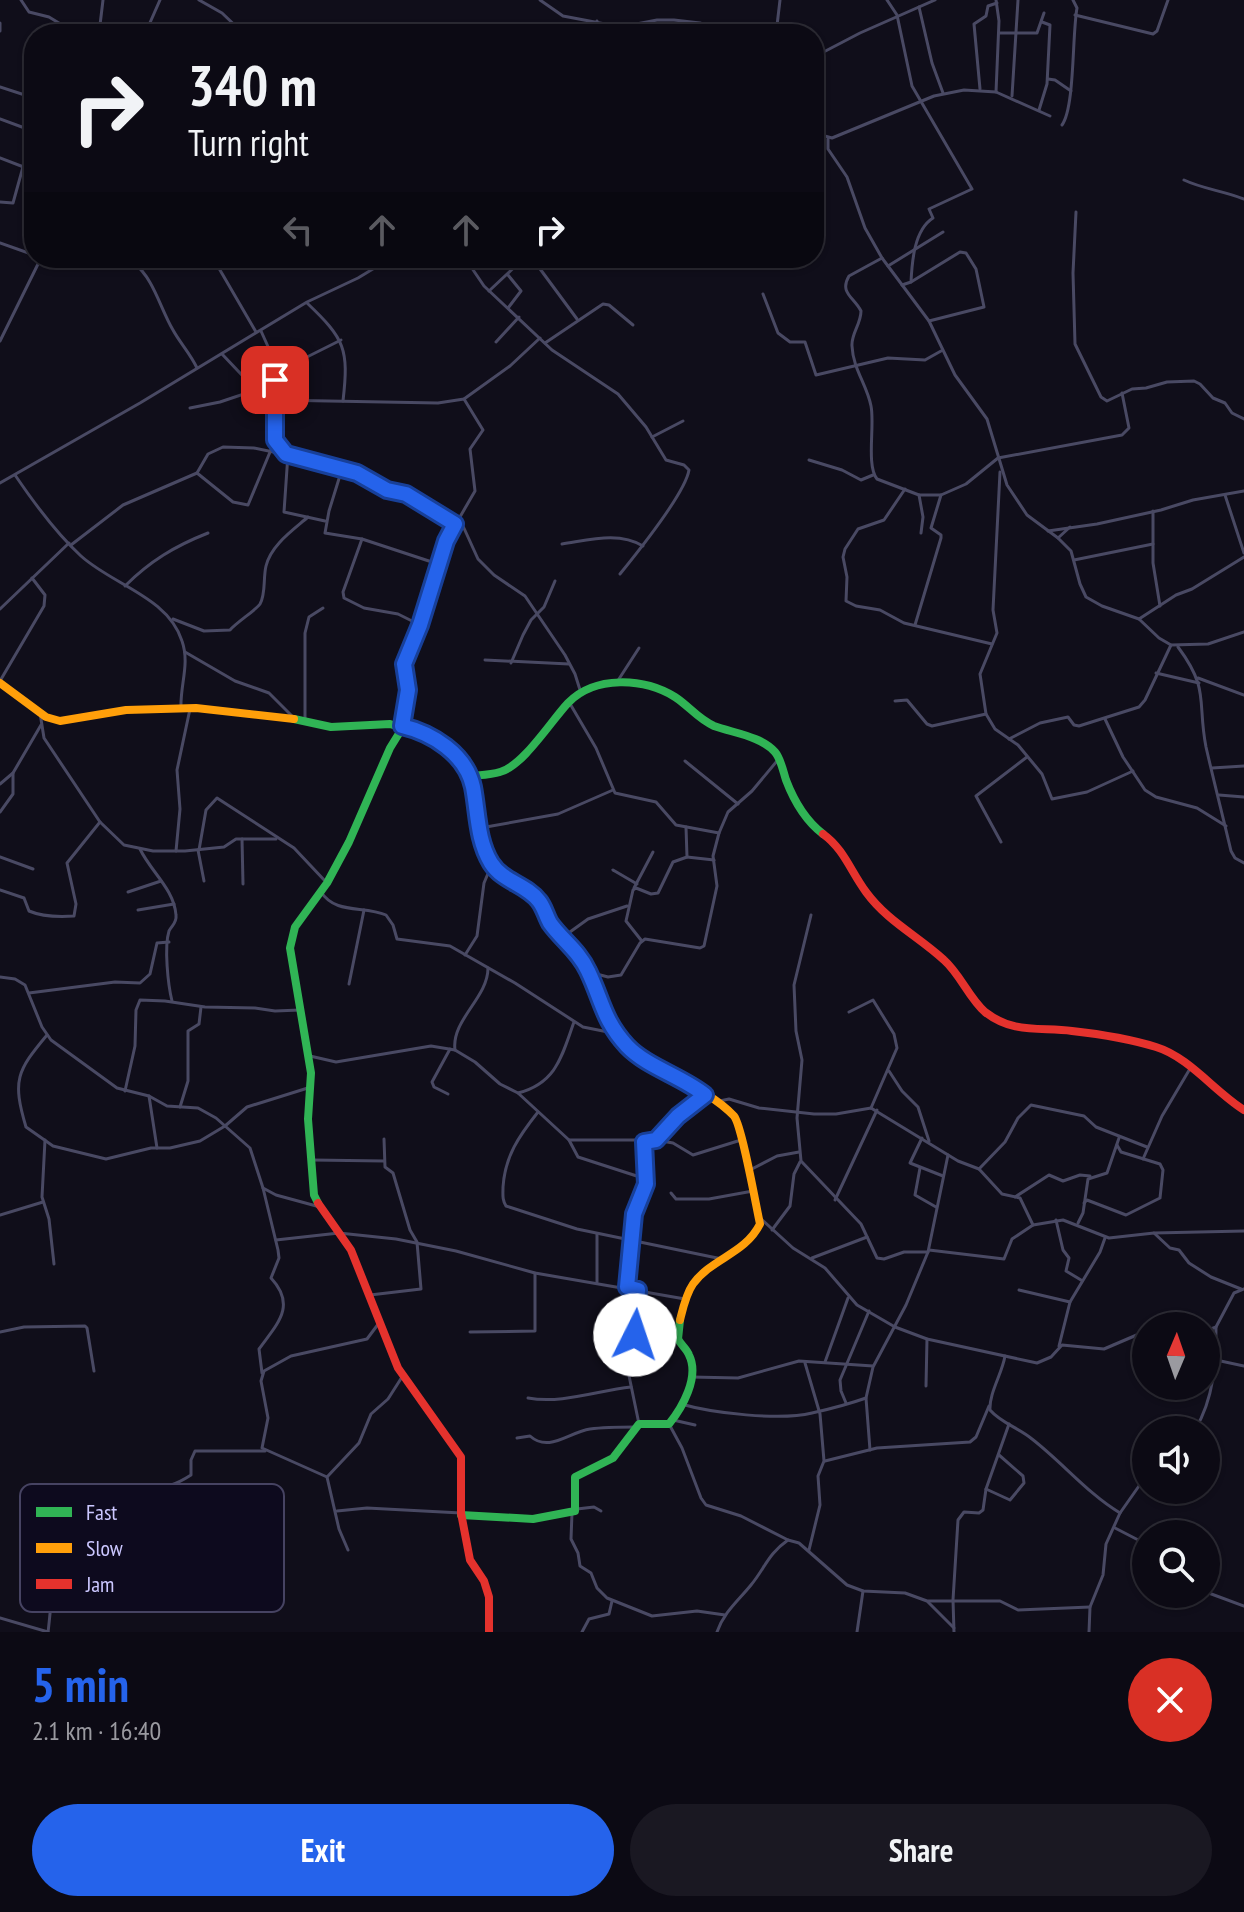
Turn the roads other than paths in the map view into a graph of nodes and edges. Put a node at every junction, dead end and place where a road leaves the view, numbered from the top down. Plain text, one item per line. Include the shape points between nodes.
1 (21, 0) edge
2 (103, 0) edge
3 (160, 0) edge
4 (199, 0) edge
5 (540, 0) edge
6 (780, 0) edge
7 (887, 0) edge
8 (935, 0) edge
9 (1018, 0) edge
10 (1073, 0) edge
11 (1168, 0) edge
12 (207, 2) edge
13 (996, 2) edge
14 (919, 7) junction
15 (1044, 13) dead end
16 (897, 15) junction
17 (1075, 15) junction
18 (597, 21) junction
19 (1042, 22) junction
20 (0, 23) edge
21 (61, 24) edge
22 (101, 24) edge
23 (149, 24) edge
24 (235, 24) edge
25 (597, 24) edge
26 (612, 24) edge
27 (640, 24) edge
28 (703, 24) edge
29 (777, 24) edge
30 (0, 31) edge
31 (999, 33) junction
32 (1018, 33) junction
33 (824, 52) edge
34 (1048, 79) junction
35 (0, 87) edge
36 (980, 89) junction
37 (1071, 91) junction
38 (996, 92) junction
39 (943, 93) junction
40 (24, 95) edge
41 (1012, 97) junction
42 (920, 102) junction
43 (1039, 110) junction
44 (1050, 116) dead end
45 (0, 119) edge
46 (1062, 125) dead end
47 (24, 131) edge
48 (824, 137) edge
49 (828, 139) junction
50 (0, 158) edge
51 (24, 163) edge
52 (23, 167) junction
53 (1184, 180) dead end
54 (1244, 199) edge
55 (0, 202) edge
56 (1076, 212) dead end
57 (943, 232) dead end
58 (0, 243) edge
59 (24, 251) edge
60 (914, 251) junction
61 (882, 258) junction
62 (888, 266) junction
63 (36, 268) edge
64 (139, 268) edge
65 (219, 268) edge
66 (374, 268) edge
67 (472, 268) edge
68 (513, 268) edge
69 (539, 268) edge
70 (508, 275) junction
71 (911, 282) junction
72 (901, 285) junction
73 (489, 291) junction
74 (763, 294) dead end
75 (307, 302) junction
76 (508, 308) junction
77 (519, 317) junction
78 (578, 320) junction
79 (929, 321) junction
80 (633, 325) dead end
81 (261, 329) junction
82 (256, 332) junction
83 (540, 338) junction
84 (341, 340) junction
85 (0, 341) edge
86 (496, 342) dead end
87 (545, 343) junction
88 (941, 351) junction
89 (221, 353) junction
90 (197, 368) junction
91 (855, 368) junction
92 (275, 373) junction
93 (274, 389) junction
94 (256, 390) junction
95 (1122, 393) junction
96 (464, 399) junction
97 (274, 400) junction
98 (343, 401) junction
99 (190, 408) dead end
100 (1244, 419) edge
101 (683, 421) dead end
102 (652, 437) junction
103 (275, 440) junction
104 (271, 452) junction
105 (287, 454) junction
106 (998, 458) junction
107 (809, 460) dead end
108 (1001, 468) junction
109 (342, 469) junction
110 (197, 473) junction
111 (15, 475) junction
112 (873, 475) junction
113 (0, 483) edge
114 (905, 489) junction
115 (1244, 491) edge
116 (919, 495) junction
117 (941, 495) junction
118 (1225, 495) junction
119 (1153, 511) junction
120 (308, 517) junction
121 (327, 521) junction
122 (455, 524) junction
123 (1070, 526) junction
124 (1048, 531) junction
125 (208, 533) dead end
126 (921, 533) dead end
127 (1058, 538) junction
128 (362, 539) junction
129 (70, 544) junction
130 (562, 544) dead end
131 (1153, 544) junction
132 (643, 546) junction
133 (1244, 555) edge
134 (1074, 560) junction
135 (439, 564) junction
136 (620, 574) dead end
137 (32, 578) junction
138 (555, 581) dead end
139 (125, 586) junction
140 (1160, 606) junction
141 (323, 608) dead end
142 (0, 609) edge
143 (536, 616) junction
144 (169, 617) junction
145 (1139, 619) junction
146 (420, 625) junction
147 (915, 625) junction
148 (1244, 632) edge
149 (993, 644) junction
150 (1171, 645) junction
151 (1178, 646) junction
152 (639, 648) dead end
153 (185, 652) junction
154 (485, 660) dead end
155 (511, 663) junction
156 (569, 664) junction
157 (1156, 673) junction
158 (1198, 678) junction
159 (0, 682) edge
160 (1199, 683) junction
161 (614, 685) junction
162 (581, 693) junction
163 (1244, 695) edge
164 (895, 701) dead end
165 (569, 702) junction
166 (185, 708) junction
167 (40, 713) junction
168 (986, 714) junction
169 (1105, 719) junction
170 (301, 721) junction
171 (41, 725) junction
172 (403, 726) junction
173 (1009, 739) junction
174 (1027, 757) junction
175 (778, 760) junction
176 (685, 761) dead end
177 (1244, 766) edge
178 (1212, 768) junction
179 (1133, 771) junction
180 (13, 773) junction
181 (470, 776) junction
182 (0, 784) edge
183 (613, 790) junction
184 (1219, 795) junction
185 (1244, 797) edge
186 (738, 804) junction
187 (0, 812) edge
188 (477, 818) junction
189 (100, 822) junction
190 (1226, 826) junction
191 (486, 827) junction
192 (686, 827) junction
193 (719, 833) junction
194 (242, 839) junction
195 (276, 839) junction
196 (481, 841) junction
197 (1001, 842) dead end
198 (140, 849) junction
199 (198, 850) junction
200 (176, 851) junction
201 (653, 852) dead end
202 (0, 857) edge
203 (687, 857) junction
204 (714, 860) junction
205 (1244, 863) edge
206 (492, 864) junction
207 (33, 869) dead end
208 (613, 870) dead end
209 (161, 881) junction
210 (204, 881) dead end
211 (327, 883) junction
212 (243, 884) dead end
213 (636, 886) junction
214 (0, 890) edge
215 (128, 892) dead end
216 (321, 892) junction
217 (174, 904) junction
218 (629, 905) junction
219 (138, 910) dead end
220 (364, 910) junction
221 (811, 915) dead end
222 (563, 937) junction
223 (641, 941) junction
224 (169, 942) junction
225 (465, 955) junction
226 (488, 968) junction
227 (589, 972) junction
228 (0, 977) edge
229 (349, 984) dead end
230 (29, 993) junction
231 (172, 1002) junction
232 (201, 1007) junction
233 (300, 1010) junction
234 (849, 1012) dead end
235 (574, 1022) junction
236 (47, 1034) junction
237 (618, 1034) junction
238 (453, 1050) junction
239 (308, 1055) junction
240 (1191, 1067) junction
241 (889, 1071) junction
242 (311, 1087) junction
243 (125, 1091) junction
244 (518, 1093) junction
245 (448, 1094) dead end
246 (705, 1095) junction
247 (149, 1096) junction
248 (715, 1102) junction
249 (180, 1107) junction
250 (871, 1108) junction
251 (877, 1110) junction
252 (1244, 1110) edge
253 (538, 1112) junction
254 (797, 1113) junction
255 (225, 1126) junction
256 (922, 1138) junction
257 (1119, 1138) junction
258 (384, 1139) dead end
259 (45, 1140) junction
260 (569, 1140) junction
261 (656, 1140) junction
262 (741, 1140) junction
263 (929, 1141) junction
264 (644, 1142) junction
265 (1117, 1145) junction
266 (1147, 1147) junction
267 (157, 1148) junction
268 (799, 1152) junction
269 (949, 1154) junction
270 (1143, 1159) junction
271 (312, 1160) junction
272 (384, 1161) junction
273 (801, 1161) junction
274 (920, 1168) junction
275 (979, 1169) junction
276 (748, 1171) junction
277 (1090, 1176) junction
278 (944, 1177) junction
279 (646, 1179) junction
280 (263, 1188) junction
281 (753, 1191) junction
282 (671, 1193) dead end
283 (1015, 1197) junction
284 (835, 1200) junction
285 (43, 1202) junction
286 (1084, 1203) junction
287 (320, 1207) junction
288 (937, 1208) junction
289 (0, 1215) edge
290 (760, 1218) junction
291 (1056, 1220) junction
292 (1078, 1224) junction
293 (1033, 1225) junction
294 (772, 1230) junction
295 (1244, 1231) edge
296 (339, 1233) junction
297 (1154, 1233) junction
298 (597, 1234) junction
299 (867, 1237) junction
300 (1105, 1238) junction
301 (276, 1240) junction
302 (631, 1241) junction
303 (417, 1242) junction
304 (929, 1251) junction
305 (812, 1258) junction
306 (723, 1259) junction
307 (54, 1264) dead end
308 (535, 1273) junction
309 (1081, 1280) junction
310 (597, 1282) junction
311 (627, 1287) junction
312 (1242, 1289) edge
313 (638, 1290) junction
314 (1019, 1290) dead end
315 (368, 1295) junction
316 (848, 1298) junction
317 (685, 1299) junction
318 (1070, 1302) junction
319 (869, 1311) junction
320 (1220, 1320) edge
321 (379, 1323) junction
322 (895, 1327) junction
323 (0, 1332) edge
324 (470, 1332) dead end
325 (1132, 1337) edge
326 (927, 1339) junction
327 (678, 1340) junction
328 (1059, 1346) junction
329 (1005, 1356) junction
330 (1220, 1361) edge
331 (805, 1363) junction
332 (825, 1363) junction
333 (847, 1364) junction
334 (627, 1366) dead end
335 (1244, 1366) edge
336 (873, 1367) junction
337 (94, 1371) dead end
338 (262, 1376) junction
339 (403, 1376) junction
340 (691, 1377) junction
341 (926, 1386) dead end
342 (631, 1387) junction
343 (528, 1398) dead end
344 (866, 1398) junction
345 (846, 1403) junction
346 (681, 1404) junction
347 (989, 1406) junction
348 (819, 1411) junction
349 (671, 1422) junction
350 (1009, 1424) junction
351 (695, 1425) dead end
352 (637, 1426) junction
353 (517, 1438) dead end
354 (265, 1451) junction
355 (870, 1451) junction
356 (999, 1455) junction
357 (823, 1462) junction
358 (327, 1477) junction
359 (178, 1484) edge
360 (986, 1489) junction
361 (1132, 1496) edge
362 (336, 1511) junction
363 (574, 1511) junction
364 (601, 1511) dead end
365 (1120, 1513) junction
366 (461, 1514) junction
367 (1115, 1528) junction
368 (1132, 1537) edge
369 (788, 1540) junction
370 (348, 1550) dead end
371 (809, 1550) junction
372 (863, 1591) junction
373 (1220, 1597) edge
374 (953, 1600) junction
375 (612, 1601) junction
376 (927, 1601) junction
377 (1244, 1606) edge
378 (1090, 1607) junction
379 (50, 1612) edge
380 (725, 1615) junction
381 (0, 1618) edge
382 (954, 1630) edge
383 (48, 1632) edge
384 (489, 1632) edge
385 (582, 1632) edge
386 (717, 1632) edge
387 (857, 1632) edge
388 (1089, 1632) edge

1 - 21 street via 29,12
2 - 22 street
3 - 23 street
4 - 12 street
5 - 18 street via 563,16
6 - 29 street
7 - 16 street
8 - 14 street
9 - 32 street
10 - 17 street
11 - 17 street via 1153,34
12 - 24 street
13 - 31 street
13 - 36 street via 974,23
14 - 16 street
14 - 39 street
15 - 19 street
16 - 33 street
16 - 42 street via 908,77
17 - 37 street
18 - 25 street
18 - 26 street
19 - 32 street via 1039,33
19 - 34 street via 1050,25
20 - 30 street
27 - 28 street
31 - 32 street
31 - 38 street
32 - 41 street
34 - 37 street
34 - 43 street
35 - 40 street
36 - 38 street
36 - 39 street
37 - 46 street
38 - 41 street
39 - 42 street
41 - 43 street
42 - 49 street
42 - 60 street via 972,189 929,209 933,218
43 - 44 street
45 - 47 street
48 - 49 street
49 - 61 street via 828,149 847,177
50 - 52 street
51 - 52 street
52 - 55 street via 13,203
53 - 54 street
56 - 95 street via 1077,352 1101,397 1107,401
57 - 60 street
58 - 59 street
60 - 62 street
60 - 71 street
61 - 62 street
61 - 91 street via 845,283 861,311 851,345
62 - 72 street
63 - 85 street
64 - 90 street
65 - 82 street
66 - 75 street
67 - 73 street
68 - 70 street
69 - 78 street
70 - 73 street
70 - 76 street via 521,291
71 - 72 street
71 - 79 street via 960,252 976,269 984,307
72 - 79 street
73 - 76 street
74 - 91 street via 778,333 787,341 805,342 816,375
75 - 81 street
75 - 84 street
76 - 77 street
77 - 83 street
77 - 86 street
78 - 80 street via 606,304
78 - 87 street
79 - 88 street
81 - 82 street
81 - 92 street
82 - 89 street
83 - 87 street
83 - 96 street
84 - 92 street
84 - 98 street via 346,366
87 - 102 street via 618,394
88 - 91 street via 925,360 895,357
88 - 106 street via 987,419
89 - 90 street
89 - 94 street
90 - 111 street
91 - 112 street via 871,407
92 - 93 street
93 - 94 street
93 - 97 street
94 - 99 street
95 - 100 street via 1194,381
95 - 106 street via 1127,432
96 - 98 street
96 - 122 street via 483,430 470,449 475,491
97 - 98 street
97 - 103 street
101 - 102 street
102 - 132 street via 666,460 689,471
103 - 104 street
103 - 105 street
104 - 105 street
104 - 110 street via 223,447 208,454
104 - 110 street via 245,506
105 - 109 street
105 - 120 street via 283,511
106 - 108 street
106 - 117 street via 966,484
107 - 112 street via 861,480
108 - 124 street via 1014,498
108 - 149 street via 993,610 998,627
109 - 121 street
109 - 122 street via 406,494
110 - 129 street via 123,505
111 - 113 street
111 - 129 street
112 - 114 street
114 - 116 street
114 - 147 street via 884,520 858,529 845,549 845,599
115 - 118 street
116 - 117 street
116 - 126 street
117 - 147 street via 931,528 941,538
118 - 119 street
118 - 133 street
119 - 123 street
119 - 131 street
120 - 121 street
120 - 144 street via 270,555 258,608 230,630 204,631
121 - 128 street via 325,533
122 - 135 street
122 - 143 street via 465,528 478,559 519,590
123 - 124 street
123 - 127 street
124 - 127 street
125 - 139 street via 152,560
127 - 134 street
128 - 135 street
128 - 146 street via 344,598
129 - 137 street
129 - 139 street
130 - 132 street via 623,538
131 - 134 street
131 - 140 street
132 - 136 street
133 - 140 street
134 - 145 street via 1089,600
135 - 146 street
137 - 142 street
137 - 159 street via 45,595 44,606
138 - 143 street
139 - 144 street
140 - 145 street
141 - 170 street via 309,617 305,633
143 - 155 street
143 - 156 street
144 - 153 street
145 - 150 street
146 - 172 street via 404,664 408,690
147 - 149 street
148 - 151 street via 1208,644
149 - 168 street via 980,674
150 - 151 street
150 - 157 street
151 - 158 street
152 - 161 street
153 - 166 street
153 - 170 street via 223,675 269,693
154 - 155 street
155 - 156 street
156 - 162 street
157 - 160 street
157 - 169 street via 1142,704
158 - 160 street
158 - 163 street
159 - 167 street
160 - 178 street
161 - 162 street
161 - 175 street via 639,682 668,693 712,725 766,744
162 - 165 street
164 - 168 street via 907,700 932,726
165 - 181 street via 534,745 503,772
165 - 183 street
166 - 167 street via 126,710 60,721
166 - 170 street
166 - 200 street via 177,770
167 - 171 street
168 - 173 street
169 - 173 street via 1076,726 1063,718
169 - 179 street
170 - 172 street via 331,727
171 - 180 street
171 - 189 street via 44,738
172 - 181 street via 446,747
172 - 211 street
173 - 174 street
174 - 179 street via 1054,800
174 - 197 street via 976,796
175 - 186 street
175 - 240 street via 803,815 846,857 872,899 901,929 946,961 972,998 996,1020 1023,1030 1148,1043
176 - 186 street
177 - 178 street
178 - 184 street
179 - 190 street via 1156,797 1197,808
180 - 182 street
180 - 187 street via 13,794
181 - 188 street
183 - 191 street via 558,814
183 - 192 street via 656,802 673,824
184 - 185 street
184 - 190 street
186 - 193 street
188 - 191 street
188 - 196 street
189 - 198 street via 120,843
189 - 214 street via 67,863 74,916 33,913 24,898
190 - 205 street via 1232,855
191 - 196 street
192 - 193 street
192 - 203 street
193 - 204 street
194 - 195 street
194 - 199 street
194 - 212 street
195 - 199 street via 215,798 206,810
195 - 211 street via 298,851
196 - 206 street
198 - 200 street
198 - 209 street
199 - 200 street
199 - 210 street
201 - 213 street
202 - 207 street
203 - 204 street
203 - 213 street via 673,862 658,893
204 - 223 street via 717,886 704,946
206 - 222 street via 539,901
206 - 225 street via 477,936
208 - 213 street
209 - 215 street
209 - 217 street
211 - 216 street
213 - 218 street
216 - 220 street via 336,905
216 - 233 street via 290,942
217 - 219 street
217 - 224 street via 176,920
218 - 222 street via 588,919
218 - 223 street via 626,921
220 - 225 street via 386,915 397,939 444,944
220 - 229 street
221 - 254 street via 794,985 802,1060
222 - 227 street
223 - 227 street via 621,975
224 - 230 street via 157,943 150,974 140,983
224 - 231 street
225 - 226 street
226 - 235 street
226 - 238 street
227 - 237 street via 601,1009
228 - 230 street via 19,980
230 - 236 street
231 - 232 street
231 - 243 street via 138,1002
232 - 233 street
232 - 249 street via 199,1024 188,1031 188,1081
233 - 239 street
234 - 241 street via 875,1001 896,1039
235 - 237 street
235 - 244 street via 553,1073
236 - 243 street via 62,1050
236 - 259 street via 17,1081 26,1127
237 - 246 street via 645,1060
238 - 239 street via 431,1046 336,1062
238 - 244 street
238 - 245 street via 432,1082
239 - 242 street
240 - 252 street
240 - 266 street
241 - 250 street
241 - 263 street via 918,1107
242 - 255 street via 247,1107
242 - 271 street
243 - 247 street
244 - 253 street
246 - 248 street
246 - 261 street
247 - 249 street
247 - 267 street
248 - 254 street via 729,1099
248 - 262 street via 736,1118
249 - 255 street via 198,1108
250 - 251 street
250 - 254 street
251 - 256 street
251 - 284 street
253 - 260 street
253 - 298 street via 510,1152 503,1202
254 - 268 street
255 - 267 street via 200,1141
255 - 280 street via 250,1148
256 - 263 street
256 - 274 street via 909,1161
257 - 265 street
257 - 266 street
257 - 275 street via 1084,1116 1031,1105
258 - 272 street
259 - 267 street via 103,1159
259 - 285 street
260 - 264 street
260 - 279 street via 578,1157
261 - 262 street via 693,1155
261 - 264 street
262 - 276 street
263 - 269 street
264 - 279 street
265 - 270 street via 1121,1152
265 - 277 street via 1107,1173
266 - 270 street
268 - 273 street
268 - 276 street
269 - 275 street
269 - 278 street
270 - 286 street via 1163,1170 1158,1199 1126,1215 1093,1201
271 - 272 street
271 - 287 street
272 - 303 street
273 - 284 street
273 - 294 street via 790,1206
274 - 278 street
274 - 288 street via 915,1195
275 - 283 street via 1002,1194
276 - 281 street
277 - 283 street via 1063,1181 1049,1175
277 - 286 street
278 - 288 street
279 - 302 street
280 - 287 street
280 - 301 street
281 - 282 street via 701,1200 676,1199
281 - 290 street
283 - 293 street via 1023,1202
284 - 299 street
285 - 289 street
285 - 307 street
286 - 292 street
287 - 296 street
288 - 304 street
290 - 294 street
290 - 306 street via 754,1237
291 - 292 street
291 - 293 street
291 - 309 street via 1069,1258 1066,1271
292 - 300 street
293 - 304 street via 1012,1239 1004,1259
294 - 305 street
295 - 297 street
296 - 301 street
296 - 303 street
296 - 315 street
297 - 300 street
297 - 312 street via 1189,1263
298 - 302 street
298 - 310 street
299 - 304 street via 879,1259
299 - 305 street
300 - 309 street
301 - 338 street via 279,1258 271,1278 285,1305 259,1349
302 - 306 street
302 - 311 street
303 - 308 street
303 - 315 street via 420,1290
304 - 322 street
305 - 316 street
306 - 317 street via 705,1270
308 - 310 street
308 - 324 street via 535,1331
309 - 318 street
310 - 311 street
311 - 313 street
312 - 320 street
313 - 317 street
313 - 327 street via 636,1337
314 - 318 street
315 - 321 street
316 - 319 street
316 - 332 street
317 - 327 street
318 - 328 street
319 - 322 street
319 - 333 street
321 - 338 street via 367,1339 291,1356 267,1367
321 - 339 street
322 - 326 street
322 - 336 street
323 - 337 street via 87,1326
325 - 328 street via 1104,1349
326 - 329 street
326 - 341 street
327 - 340 street via 690,1355
328 - 329 street via 1037,1363
329 - 347 street
330 - 335 street
331 - 332 street
331 - 340 street via 738,1378
331 - 348 street
332 - 333 street
333 - 336 street
333 - 345 street via 840,1386
334 - 342 street
336 - 344 street
338 - 354 street via 268,1418 261,1445
339 - 358 street via 371,1414 356,1446
339 - 366 street via 461,1457
340 - 346 street
342 - 343 street via 564,1400
342 - 352 street
344 - 345 street
344 - 355 street
345 - 348 street
346 - 348 street via 753,1415
346 - 349 street
347 - 350 street
347 - 355 street via 972,1441
348 - 357 street
349 - 351 street
349 - 352 street
349 - 369 street via 706,1505
350 - 356 street
350 - 365 street
352 - 353 street via 590,1429 550,1443 527,1435
352 - 363 street via 613,1458 575,1477
354 - 358 street
354 - 359 street via 195,1451 191,1475
355 - 357 street
356 - 360 street
356 - 360 street via 1024,1483 1010,1500
357 - 371 street
358 - 362 street
360 - 374 street via 981,1512 964,1512 958,1520
361 - 365 street
362 - 366 street
362 - 370 street
363 - 364 street
363 - 366 street via 515,1520
363 - 375 street via 571,1539 580,1566
365 - 367 street
366 - 384 street via 470,1560 489,1597
367 - 368 street
367 - 378 street
369 - 371 street
369 - 380 street via 770,1555
371 - 372 street via 834,1577
372 - 376 street via 901,1592
372 - 387 street
373 - 377 street
374 - 376 street
374 - 378 street via 1000,1601 1018,1610
374 - 382 street
375 - 380 street via 652,1616 697,1611
375 - 385 street via 609,1614 589,1619
376 - 382 street
378 - 388 street
379 - 383 street
380 - 386 street
381 - 383 street

